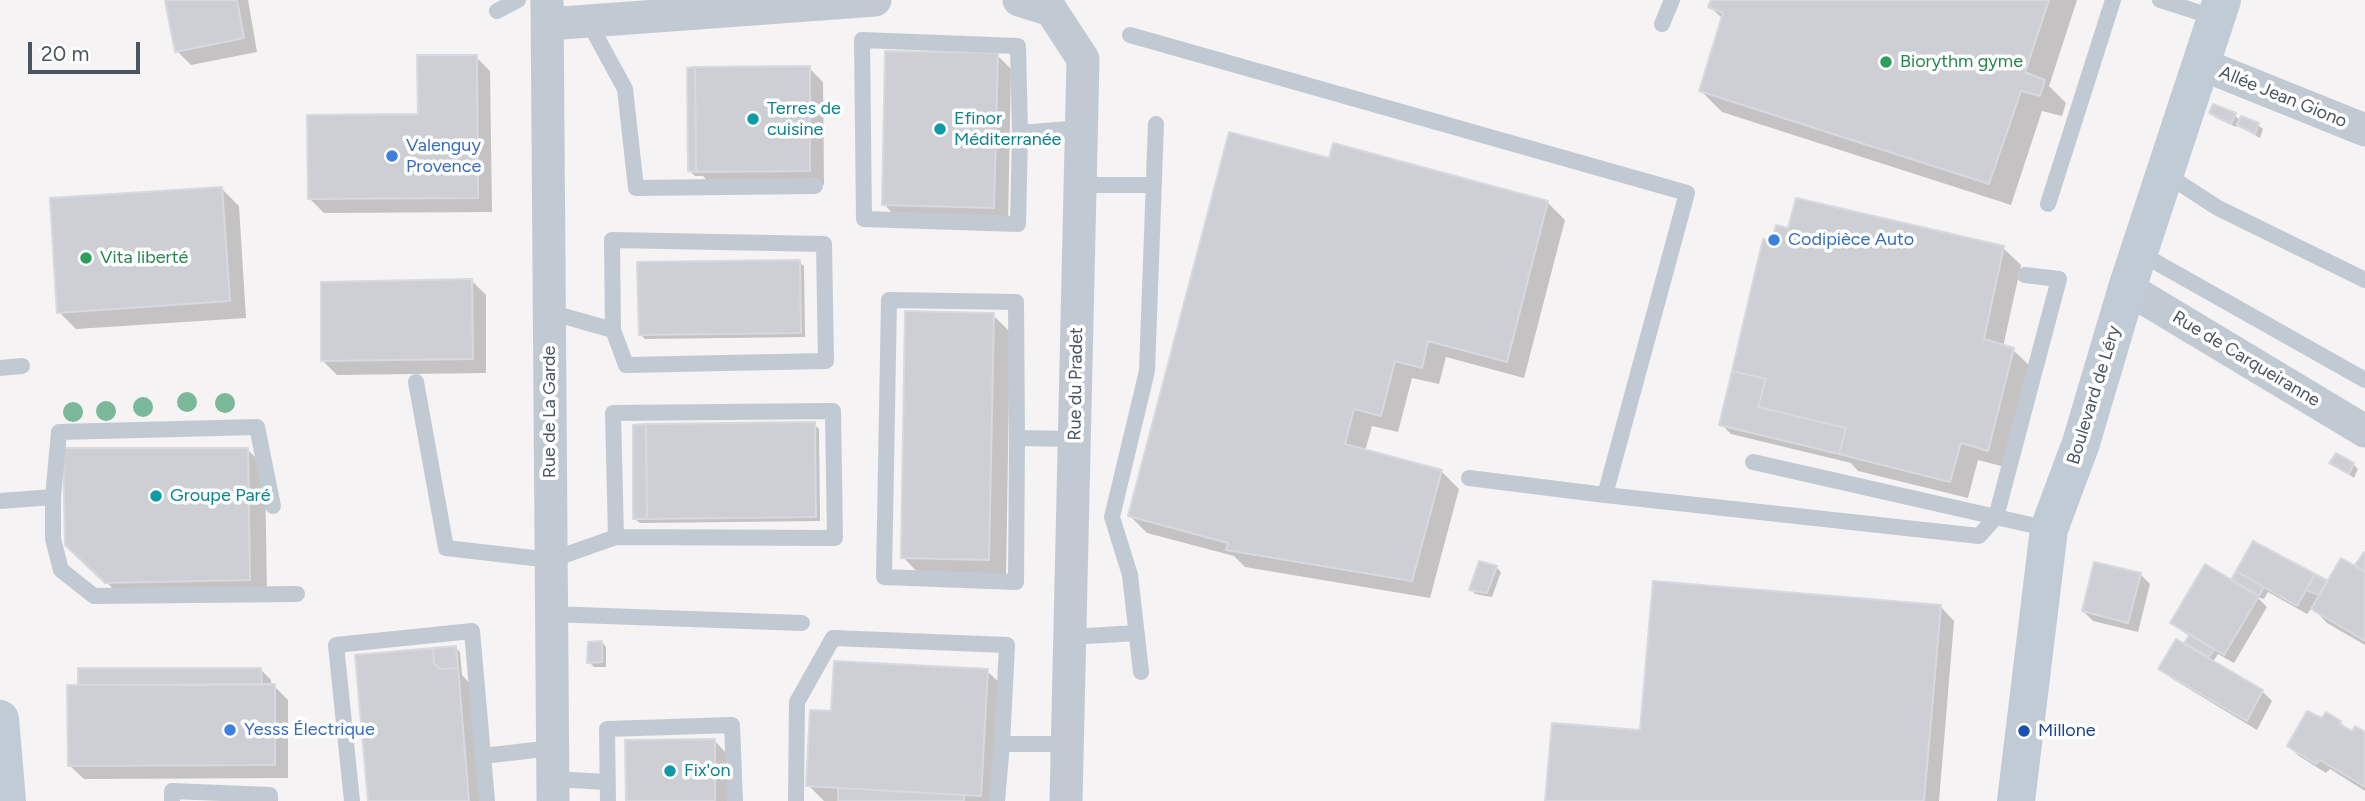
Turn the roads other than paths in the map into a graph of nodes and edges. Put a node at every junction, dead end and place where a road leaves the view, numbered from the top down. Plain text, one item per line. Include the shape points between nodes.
1 (518, 0) edge
2 (875, 0) edge
3 (1019, 0) edge
4 (1672, 0) edge
5 (2113, 0) edge
6 (2160, 0) edge
7 (1055, 5) edge
8 (2219, 9) edge
9 (497, 11) dead end
10 (547, 12) edge
11 (588, 21) junction
12 (1661, 24) dead end
13 (1130, 35) dead end
14 (2201, 64) junction
15 (1156, 124) dead end
16 (1082, 128) junction
17 (2365, 130) edge
18 (1020, 133) junction
19 (2164, 173) junction
20 (1080, 185) junction
21 (1154, 185) junction
22 (815, 186) dead end
23 (2048, 204) dead end
24 (2138, 252) junction
25 (2025, 275) dead end
26 (2365, 280) edge
27 (2127, 288) junction
28 (550, 312) junction
29 (613, 330) junction
30 (22, 366) dead end
31 (0, 368) edge
32 (2365, 380) edge
33 (416, 382) dead end
34 (2365, 431) edge
35 (1017, 438) junction
36 (1074, 439) junction
37 (1753, 462) dead end
38 (1469, 478) dead end
39 (1605, 495) junction
40 (53, 497) junction
41 (0, 501) edge
42 (272, 506) dead end
43 (1996, 517) junction
44 (2049, 529) junction
45 (616, 537) junction
46 (551, 560) junction
47 (297, 594) dead end
48 (551, 614) junction
49 (802, 622) dead end
50 (1137, 633) junction
51 (1070, 638) junction
52 (1141, 672) dead end
53 (0, 719) edge
54 (1002, 744) junction
55 (1067, 744) junction
56 (483, 756) junction
57 (552, 776) edge
58 (607, 782) junction
59 (7, 801) edge
60 (172, 801) edge
61 (270, 801) edge
62 (352, 801) edge
63 (486, 801) edge
64 (608, 801) edge
65 (735, 801) edge
66 (796, 801) edge
67 (997, 801) edge
68 (1066, 801) edge
69 (2016, 801) edge

1 - 9 lane
2 - 11 street
3 - 7 street, Rue du Pradet
4 - 12 lane
5 - 23 lane
6 - 8 lane
7 - 16 street, Rue du Pradet via 1083,59
8 - 14 street, Boulevard de Léry
10 - 11 street
10 - 28 street, Rue de La Garde
11 - 22 lane via 625,89 636,188
13 - 39 lane via 1687,193
14 - 17 street, Allée Jean Giono
14 - 19 street, Boulevard de Léry
15 - 21 lane
16 - 18 lane
16 - 20 street, Rue du Pradet
18 - 18 lane via 1018,46 862,40 864,219 1018,224
19 - 24 street, Boulevard de Léry
19 - 26 lane via 2218,208
20 - 21 lane
20 - 36 street, Rue du Pradet
21 - 50 lane via 1147,371 1112,517 1130,575
24 - 27 street, Boulevard de Léry
24 - 32 lane
25 - 43 lane via 2059,279
27 - 34 street, Rue de Carqueiranne
27 - 44 street, Boulevard de Léry via 2081,443
28 - 29 lane
28 - 46 street, Rue de La Garde
29 - 29 lane via 626,365 826,361 824,244 612,240
30 - 31 lane
33 - 46 lane via 446,548
35 - 35 lane via 1016,302 889,300 884,577 1016,582
35 - 36 lane
36 - 51 street, Rue du Pradet
37 - 43 lane
38 - 39 lane
39 - 43 lane via 1979,536
40 - 41 lane
40 - 42 lane via 59,432 257,427
40 - 47 lane via 53,539 61,570 94,596
43 - 44 lane
44 - 69 street, Boulevard de Léry
45 - 45 lane via 613,413 833,411 835,538
45 - 46 lane
46 - 48 street, Rue de La Garde
48 - 49 lane
48 - 57 street, Rue de La Garde
50 - 51 lane
50 - 52 lane
51 - 55 street, Rue du Pradet
53 - 59 street
54 - 55 lane
54 - 66 lane via 1007,645 833,638 797,702
54 - 67 lane
55 - 68 street, Rue du Pradet
56 - 57 lane
56 - 62 lane via 472,631 336,645
56 - 63 lane
57 - 58 lane
58 - 64 lane
58 - 65 lane via 607,729 732,725
60 - 61 lane via 172,791 270,795

